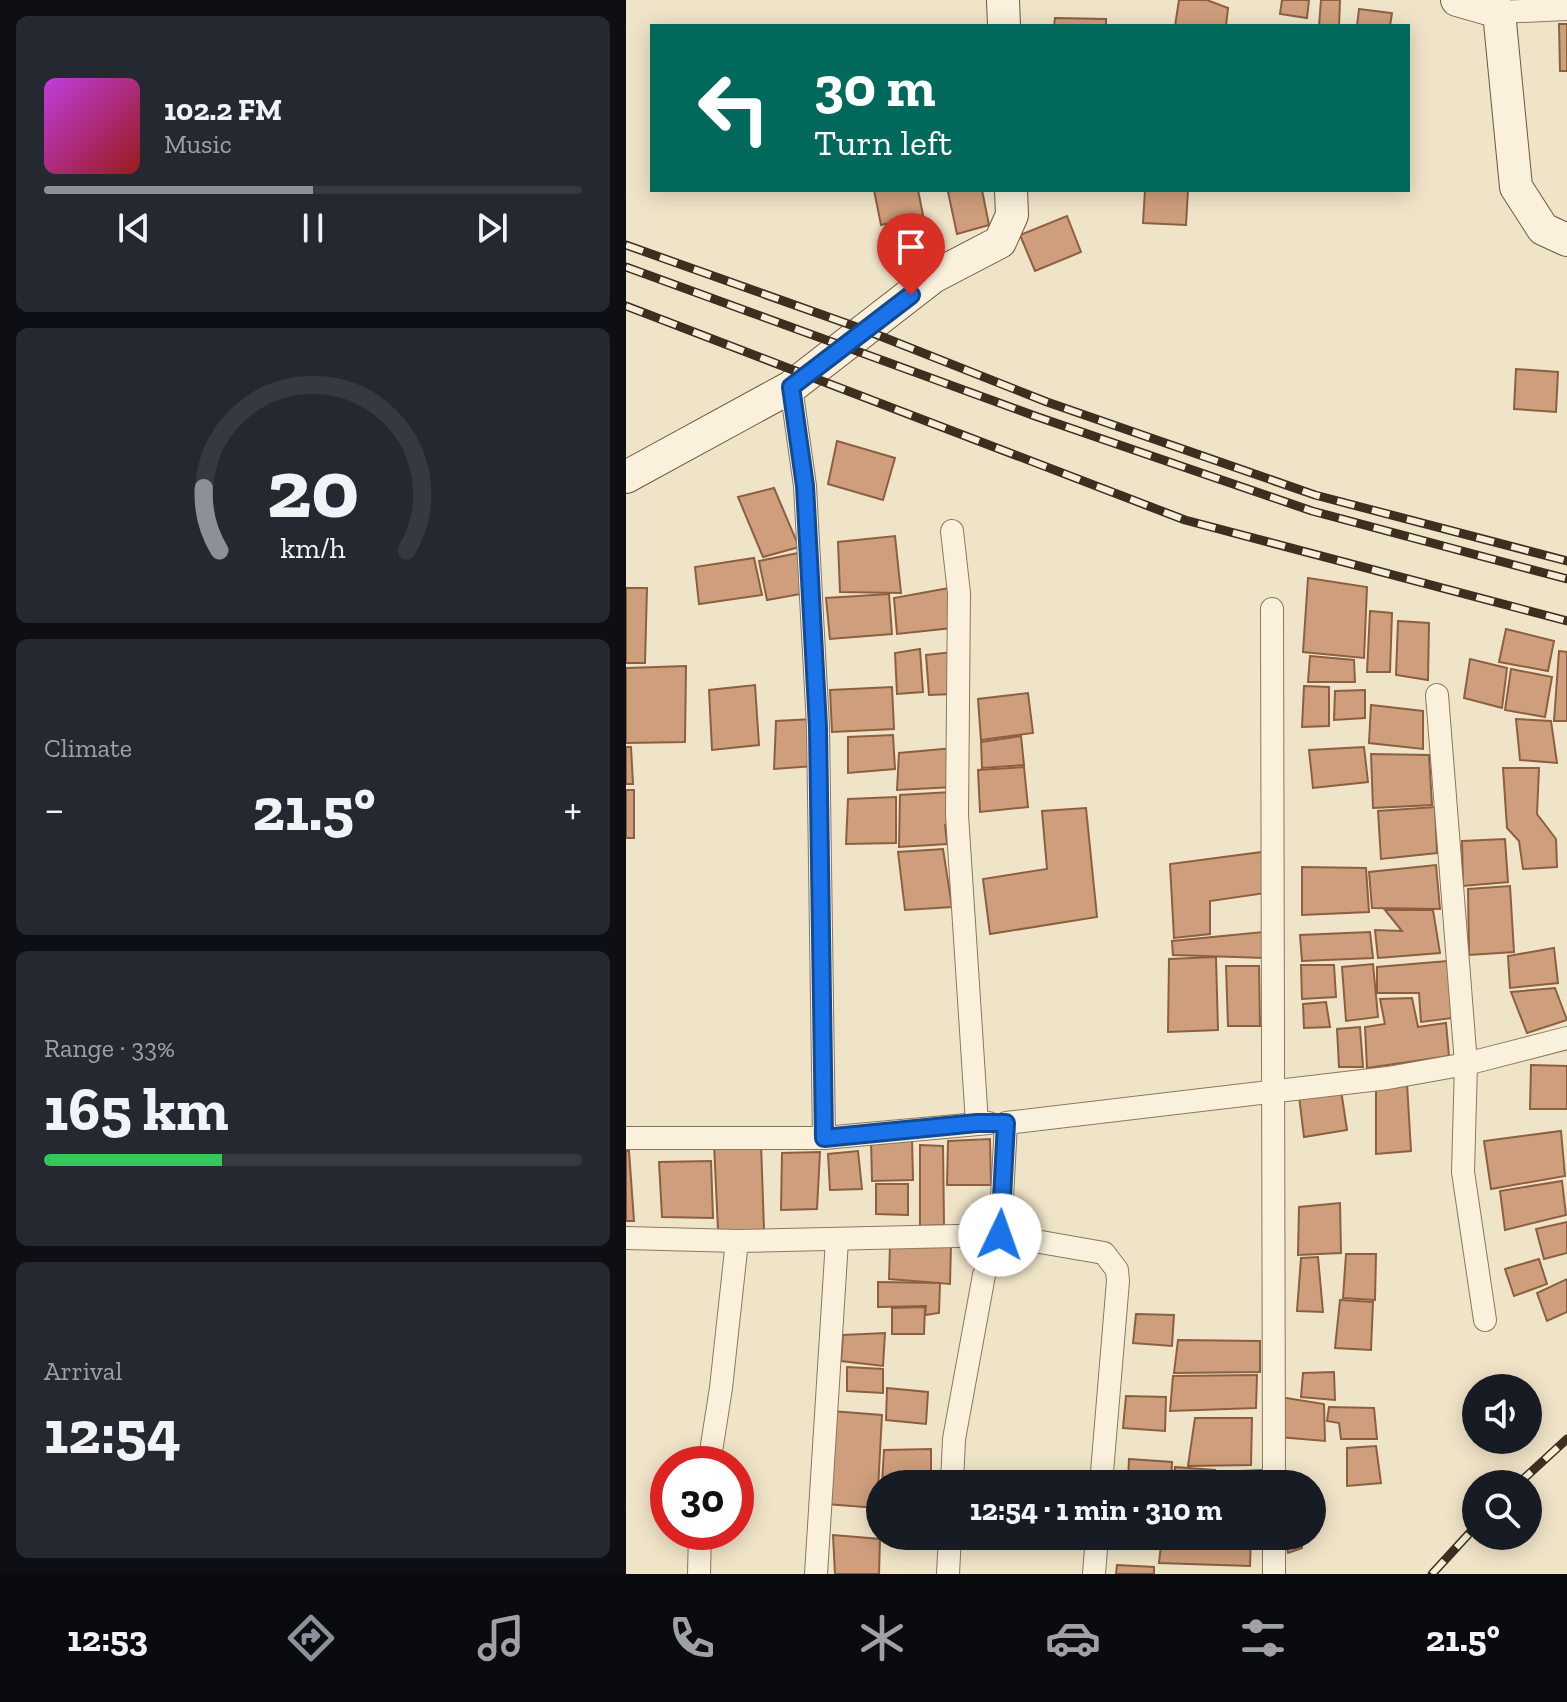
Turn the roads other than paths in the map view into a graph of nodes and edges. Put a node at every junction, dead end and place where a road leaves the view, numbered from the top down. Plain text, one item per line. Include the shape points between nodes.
1 (1003, 0) edge
2 (1457, 0) edge
3 (1499, 6) edge
4 (1567, 9) edge
5 (1004, 24) edge
6 (1011, 192) edge
7 (1567, 240) edge
8 (791, 387) junction
9 (626, 477) edge
10 (952, 531) dead end
11 (1272, 609) dead end
12 (1437, 695) dead end
13 (1567, 1038) edge
14 (1466, 1064) junction
15 (1272, 1093) junction
16 (977, 1123) junction
17 (1006, 1123) junction
18 (626, 1138) edge
19 (824, 1138) junction
20 (1000, 1235) junction
21 (626, 1238) edge
22 (837, 1240) junction
23 (737, 1241) junction
24 (1485, 1320) dead end
25 (712, 1446) edge
26 (953, 1470) edge
27 (1102, 1470) edge
28 (1274, 1470) edge
29 (700, 1550) edge
30 (949, 1550) edge
31 (1096, 1550) edge
32 (1274, 1550) edge
33 (699, 1574) edge
34 (816, 1574) edge
35 (948, 1574) edge
36 (1094, 1574) edge
37 (1274, 1574) edge

1 - 5 main road
2 - 3 main road
3 - 4 street
3 - 7 main road via 1516,187 1543,229
6 - 8 main road via 1012,215 1000,242 933,277
8 - 9 main road
8 - 19 street via 805,486 818,727
10 - 16 street via 959,593 957,815
11 - 15 street
12 - 14 street
13 - 14 street
14 - 15 street
14 - 24 street via 1463,1172
15 - 17 street
15 - 28 street
16 - 17 street
16 - 19 street
17 - 20 street
18 - 19 street
20 - 22 street
20 - 26 street via 984,1275
20 - 27 street via 1104,1253 1117,1270
21 - 23 street
22 - 23 street
22 - 34 street
23 - 25 street
29 - 33 street
30 - 35 street
31 - 36 street
32 - 37 street

